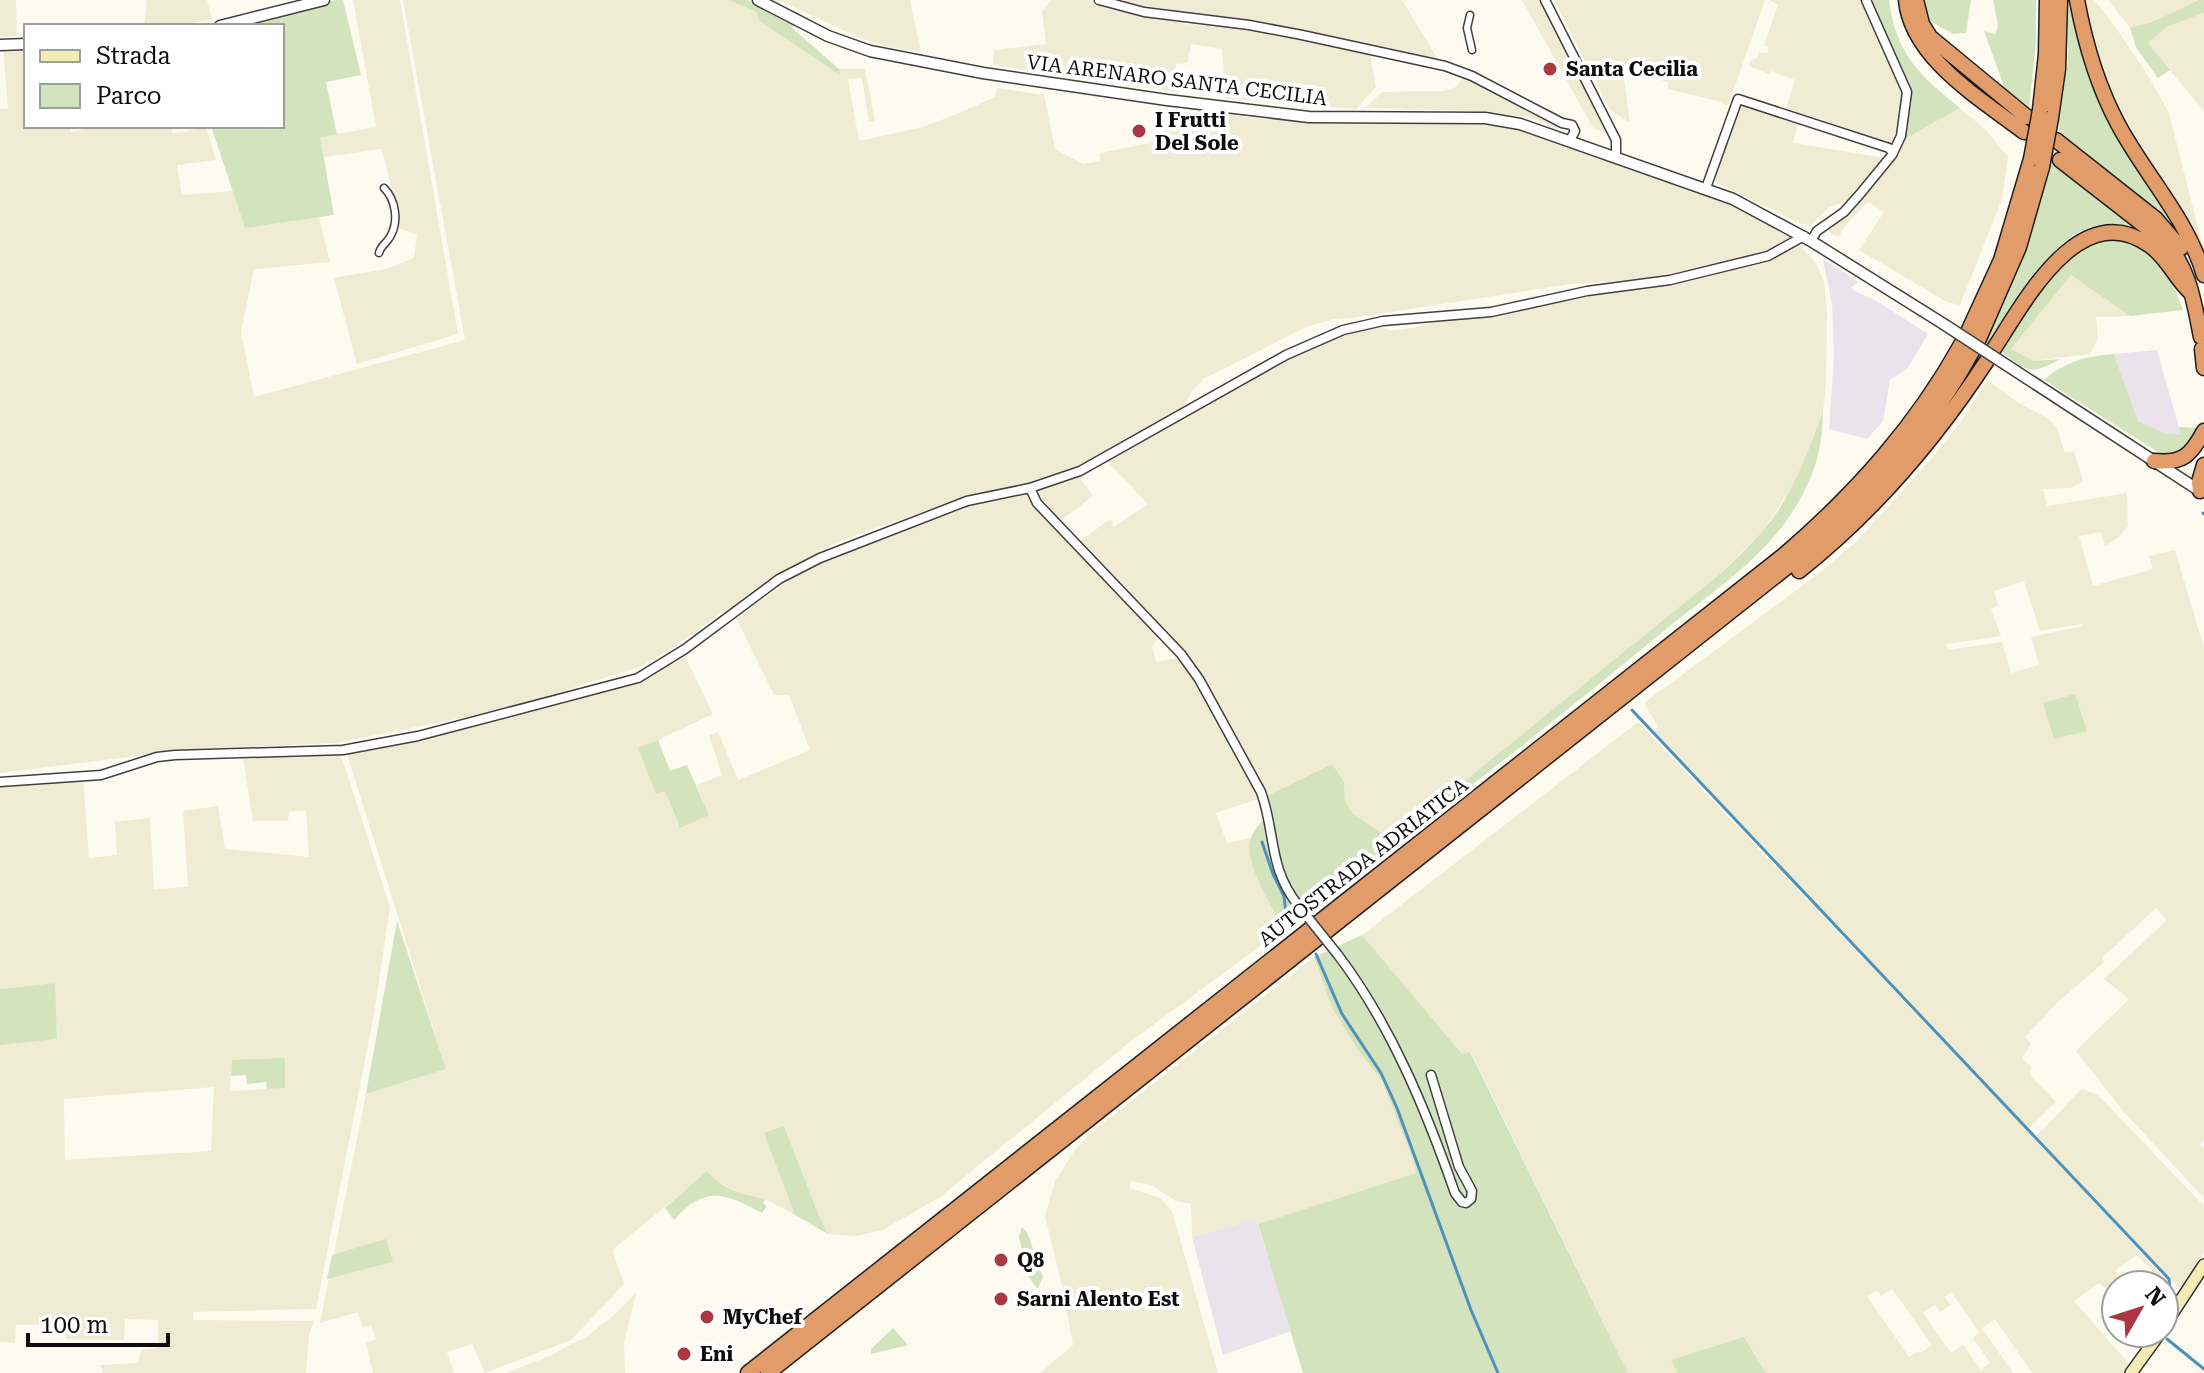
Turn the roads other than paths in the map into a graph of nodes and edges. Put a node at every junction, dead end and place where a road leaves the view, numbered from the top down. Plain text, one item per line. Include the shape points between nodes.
1 (324, 0) edge
2 (758, 0) edge
3 (1099, 0) edge
4 (1545, 0) edge
5 (1866, 0) edge
6 (1906, 0) edge
7 (1916, 0) edge
8 (2040, 0) edge
9 (2047, 0) edge
10 (2060, 0) edge
11 (2077, 0) edge
12 (1470, 15) dead end
13 (228, 24) edge
14 (24, 44) edge
15 (0, 45) edge
16 (1472, 50) dead end
17 (2044, 79) junction
18 (2036, 119) junction
19 (1570, 140) junction
20 (2056, 140) dead end
21 (1893, 153) junction
22 (1616, 156) junction
23 (2060, 160) dead end
24 (384, 188) dead end
25 (1706, 188) junction
26 (1808, 238) junction
27 (379, 253) dead end
28 (2204, 275) edge
29 (2197, 290) edge
30 (1970, 342) junction
31 (2202, 343) edge
32 (2204, 368) edge
33 (2204, 431) edge
34 (2154, 461) junction
35 (2204, 465) edge
36 (1030, 488) junction
37 (2202, 490) edge
38 (1704, 635) junction
39 (0, 782) edge
40 (1431, 1075) dead end
41 (2204, 1265) edge
42 (2180, 1302) edge
43 (2148, 1349) edge
44 (748, 1373) edge
45 (768, 1373) edge
46 (2131, 1373) edge

1 - 13 street
2 - 19 street, VIA ARENARO SANTA CECILIA via 848,44 914,61 1298,116 1500,120
3 - 19 street via 1445,66 1572,125
4 - 22 street via 1616,140
5 - 21 street via 1907,92
6 - 18 highway via 1914,31 1933,57
7 - 18 highway via 1930,37
8 - 17 highway via 2038,70
9 - 17 highway, AUTOSTRADA ADRIATICA
10 - 18 highway, AUTOSTRADA ADRIATICA via 2058,69
11 - 28 highway via 2105,97 2180,220
12 - 16 street
14 - 15 street
17 - 18 highway, AUTOSTRADA ADRIATICA
18 - 30 highway, AUTOSTRADA ADRIATICA, bridge via 2031,212 2015,259
19 - 22 street, VIA ARENARO SANTA CECILIA
20 - 29 highway via 2165,227 2183,251
21 - 25 street via 1738,99
21 - 26 street via 1844,212
22 - 25 street, VIA ARENARO SANTA CECILIA
23 - 29 highway via 2170,248
24 - 27 street via 395,203 394,221
25 - 26 street, VIA ARENARO SANTA CECILIA
26 - 34 street, VIA ARENARO SANTA CECILIA, bridge
26 - 36 street via 1768,256 1670,280 1491,312 1383,321 1343,330 1286,355 1080,471
29 - 31 highway
29 - 38 highway via 2178,281 2143,241 2096,236 2071,248 2053,264 1920,454 1891,487 1845,532 1717,633
30 - 38 highway, AUTOSTRADA ADRIATICA via 1931,417 1861,501
30 - 44 highway, AUTOSTRADA ADRIATICA via 1894,446 1784,555
31 - 32 highway
33 - 34 highway via 2183,458
34 - 37 street, VIA ARENARO SANTA CECILIA
35 - 37 highway
36 - 39 street via 967,501 820,558 779,579 638,678 418,736 343,750 175,755 101,775
36 - 40 street, bridge via 1037,503 1199,679 1261,792 1274,859 1286,886 1375,1010 1414,1089 1455,1193 1466,1203 1472,1191 1459,1167
38 - 45 highway, AUTOSTRADA ADRIATICA
41 - 42 main road
43 - 46 main road

